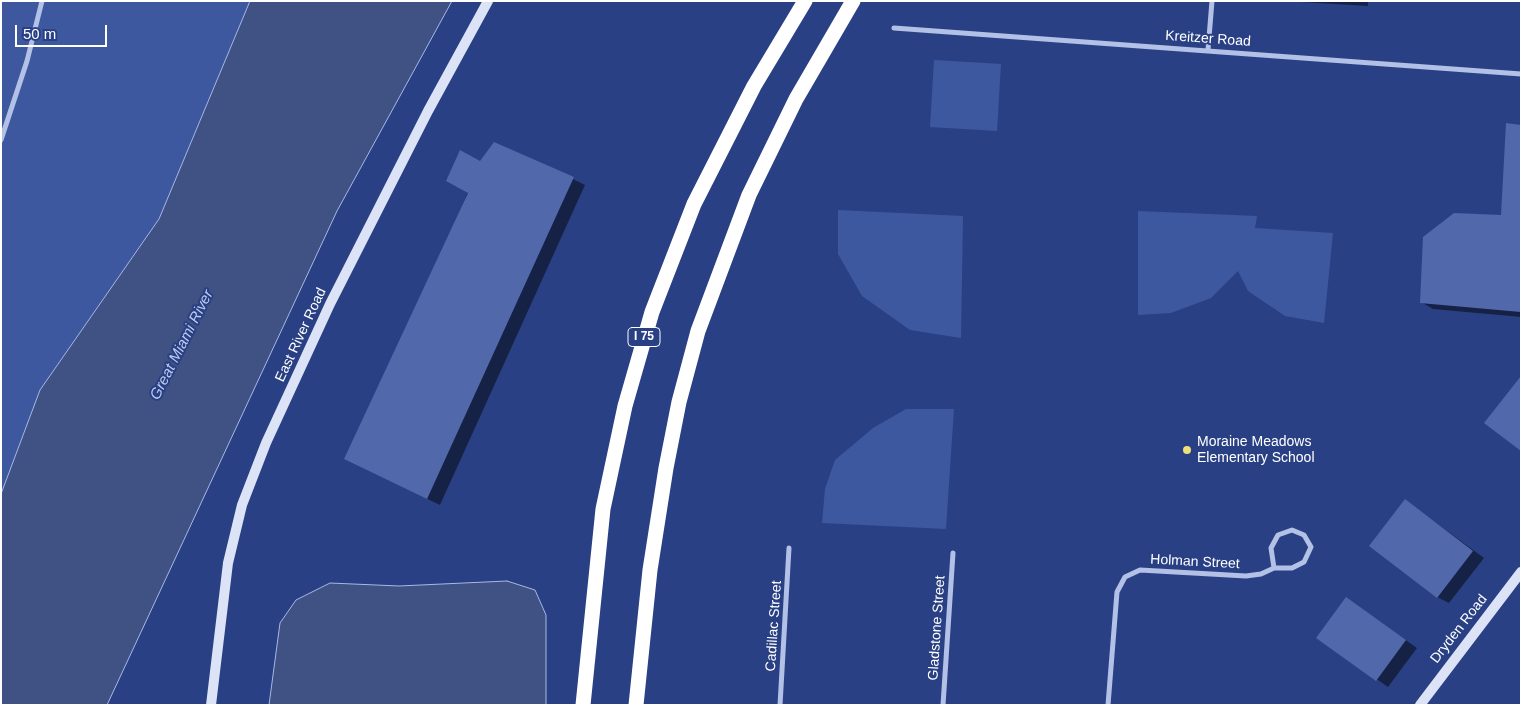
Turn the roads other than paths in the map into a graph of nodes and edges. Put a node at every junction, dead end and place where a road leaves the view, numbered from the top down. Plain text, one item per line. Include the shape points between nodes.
1 (42, 1) edge
2 (488, 1) edge
3 (805, 1) edge
4 (854, 1) edge
5 (1212, 1) edge
6 (894, 28) dead end
7 (1208, 50) junction
8 (1521, 74) edge
9 (1, 140) edge
10 (789, 548) dead end
11 (953, 553) dead end
12 (1274, 568) junction
13 (1521, 572) edge
14 (211, 705) edge
15 (583, 705) edge
16 (636, 705) edge
17 (780, 705) edge
18 (943, 705) edge
19 (1108, 705) edge
20 (1420, 705) edge

1 - 9 street via 27,61
2 - 14 street, East River Road via 330,304 272,430 242,505 226,573
3 - 15 highway, I 75 via 754,86 694,204 646,328 624,406 603,508
4 - 16 highway via 796,99 760,171 698,331 666,468 650,570
5 - 7 street
6 - 7 street, Kreitzer Road
7 - 8 street, Kreitzer Road
10 - 17 street, Cadillac Street
11 - 18 street, Gladstone Street
12 - 12 street, Holman Street via 1271,548 1278,535 1292,530 1304,535 1311,547 1304,562 1292,568
12 - 19 street, Holman Street via 1246,576 1140,570 1125,577 1116,592
13 - 20 street, Dryden Road

